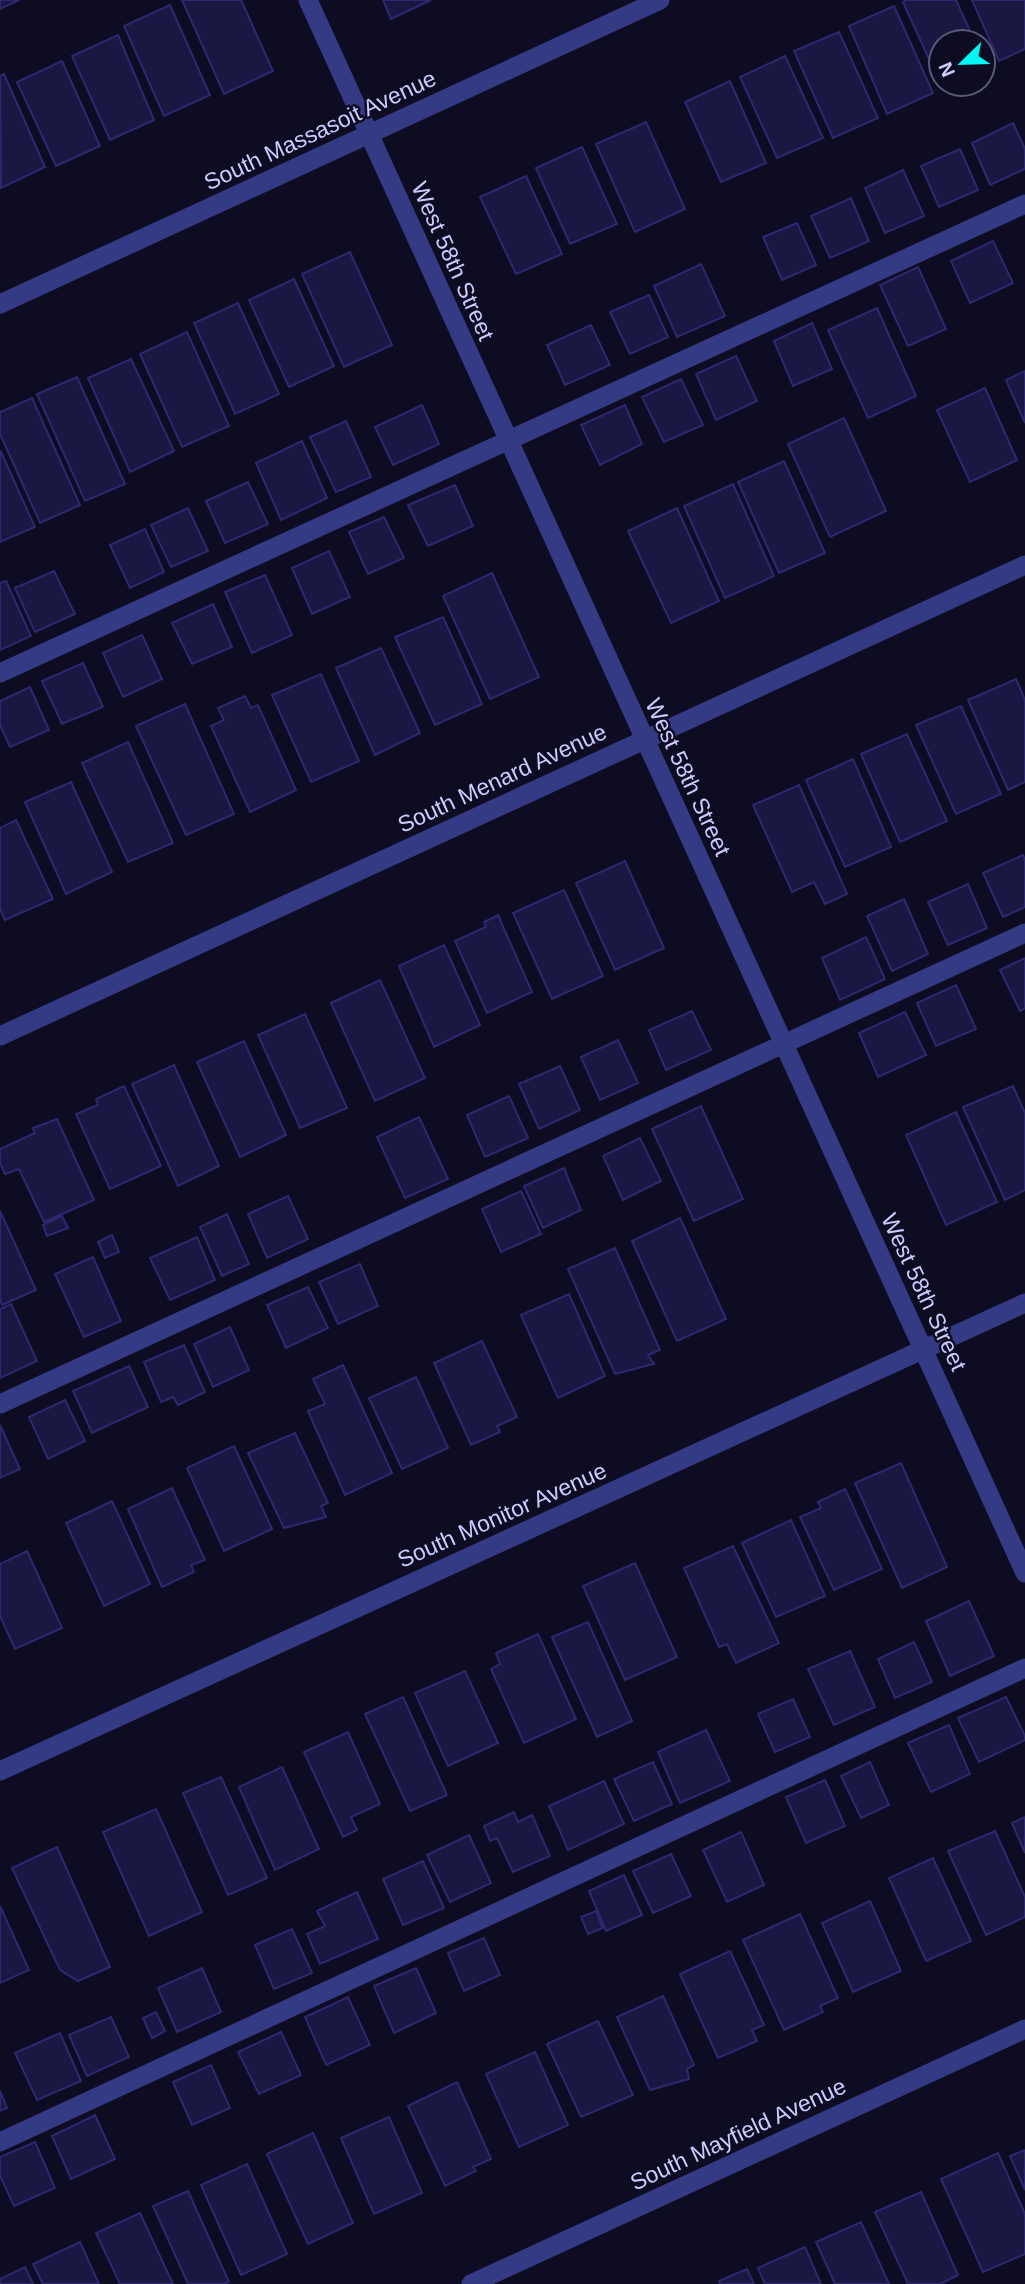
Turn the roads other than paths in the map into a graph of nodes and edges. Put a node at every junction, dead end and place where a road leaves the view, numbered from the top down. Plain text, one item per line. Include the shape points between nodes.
1 (308, 0) edge
2 (660, 0) edge
3 (369, 135) junction
4 (1025, 204) edge
5 (0, 304) edge
6 (508, 440) junction
7 (1025, 565) edge
8 (0, 673) edge
9 (644, 740) junction
10 (1025, 933) edge
11 (0, 1036) edge
12 (783, 1043) junction
13 (1025, 1303) edge
14 (923, 1350) junction
15 (0, 1404) edge
16 (1025, 1573) edge
17 (1025, 1668) edge
18 (0, 1771) edge
19 (1025, 2029) edge
20 (0, 2142) edge
21 (471, 2284) edge

1 - 3 street, West 58th Street
2 - 3 street, South Massasoit Avenue
3 - 5 street, South Massasoit Avenue
3 - 6 street, West 58th Street
4 - 6 street
6 - 8 street
6 - 9 street, West 58th Street
7 - 9 street, South Menard Avenue
9 - 11 street, South Menard Avenue
9 - 12 street, West 58th Street
10 - 12 street
12 - 14 street, West 58th Street
12 - 15 street
13 - 14 street, South Monitor Avenue
14 - 16 street, West 58th Street
14 - 18 street, South Monitor Avenue
17 - 20 street
19 - 21 street, South Mayfield Avenue

